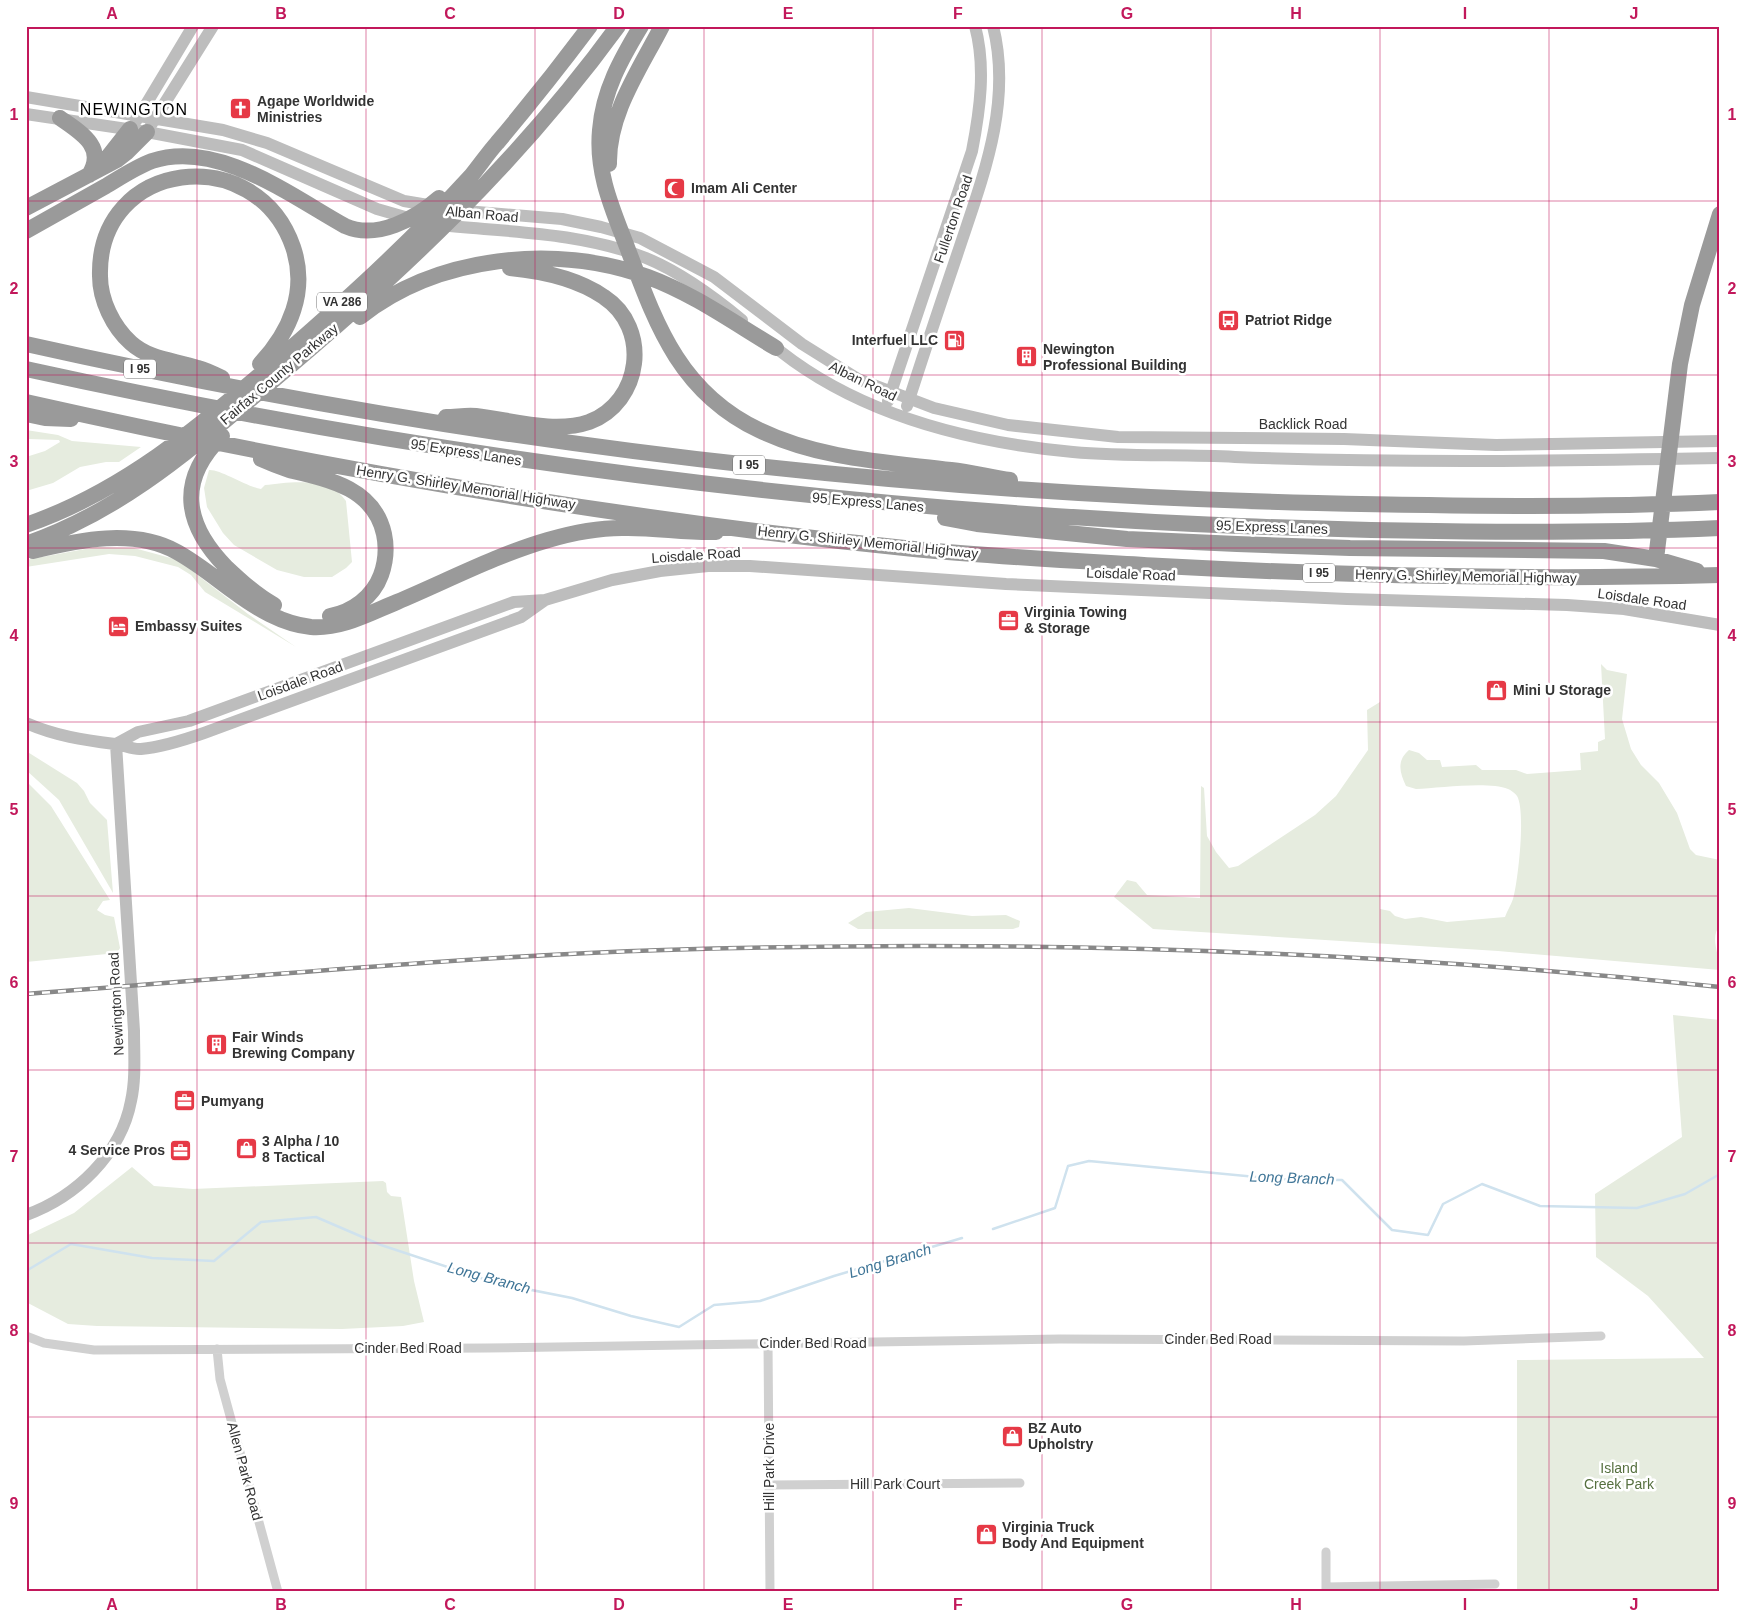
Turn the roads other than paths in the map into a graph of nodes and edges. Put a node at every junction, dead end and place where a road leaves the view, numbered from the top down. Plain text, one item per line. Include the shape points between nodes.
1 (193, 26) edge
2 (213, 26) edge
3 (590, 26) edge
4 (618, 26) edge
5 (641, 26) edge
6 (662, 26) edge
7 (975, 26) edge
8 (993, 26) edge
9 (26, 97) edge
10 (26, 114) edge
11 (60, 118) junction
12 (134, 123) junction
13 (151, 125) junction
14 (89, 175) junction
15 (447, 201) junction
16 (26, 208) edge
17 (614, 210) junction
18 (1720, 214) edge
19 (434, 230) junction
20 (26, 231) edge
21 (473, 267) junction
22 (26, 344) edge
23 (776, 348) junction
24 (296, 361) junction
25 (26, 369) edge
26 (269, 370) junction
27 (254, 391) junction
28 (891, 393) junction
29 (909, 400) junction
30 (26, 402) edge
31 (885, 409) junction
32 (26, 414) edge
33 (904, 416) junction
34 (408, 418) junction
35 (112, 421) junction
36 (1720, 441) edge
37 (224, 444) junction
38 (1720, 458) edge
39 (1091, 494) junction
40 (832, 499) junction
41 (1720, 502) edge
42 (66, 510) junction
43 (26, 519) edge
44 (26, 525) edge
45 (1720, 528) edge
46 (759, 530) junction
47 (26, 544) edge
48 (26, 553) edge
49 (1656, 559) junction
50 (1720, 577) edge
51 (1720, 625) edge
52 (26, 723) edge
53 (116, 744) junction
54 (26, 1215) edge
55 (26, 1336) edge
56 (1601, 1336) dead end
57 (768, 1343) junction
58 (217, 1349) junction
59 (1020, 1483) dead end
60 (770, 1485) junction
61 (1326, 1552) dead end
62 (1495, 1584) dead end
63 (1458, 1588) edge
64 (1326, 1590) edge
65 (278, 1592) edge
66 (770, 1592) edge

1 - 12 main road
2 - 13 main road
3 - 15 highway via 539,94 495,145 467,169
4 - 19 highway, Fairfax County Parkway / VA 286 via 551,113 472,200
5 - 17 highway via 616,70 602,110 600,161
6 - 17 highway via 614,126 609,169
7 - 28 main road, Fullerton Road via 981,81 972,151
8 - 29 main road, Fullerton Road via 999,88 988,162
9 - 12 main road, Alban Road
10 - 11 main road, Alban Road
11 - 12 main road, Alban Road
11 - 14 highway via 81,132 92,145 95,164
12 - 13 main road, Alban Road
12 - 14 highway via 105,162
13 - 14 highway via 126,153
13 - 15 main road, Alban Road via 222,130 267,143 404,201
13 - 19 main road, Alban Road via 242,150 376,209
14 - 16 highway
15 - 20 highway via 393,225 374,230 350,228 258,176 212,160 166,158 146,163
15 - 26 highway, Fairfax County Parkway / VA 286
15 - 28 main road, Alban Road via 562,219 640,238 714,277 816,354
17 - 39 highway via 650,310 672,353 694,382 723,408 770,435 850,458 953,470
18 - 49 highway via 1692,306 1680,364
19 - 23 main road, Alban Road via 593,242 646,258 684,278 722,304
19 - 24 highway, Fairfax County Parkway / VA 286
21 - 23 highway via 511,261 560,260 634,272 690,296
21 - 24 highway via 429,277 403,288
21 - 34 highway via 540,273 579,284 604,297 622,315 633,339 635,363 629,386 607,412 582,424 536,425 474,416
22 - 27 highway, I 95
23 - 31 main road, Alban Road via 828,382
24 - 26 highway, Fairfax County Parkway / VA 286
25 - 40 highway, 95 Express Lanes via 183,402 431,447
26 - 27 highway via 297,298 299,278 296,256 279,218 240,186 201,176 181,177 147,188 132,199 109,230 102,249 101,289 112,318 131,343 148,354 197,367
26 - 37 highway via 242,417 218,440 201,463 191,489 190,506 194,521 215,554 244,584 274,605 305,615 332,615 349,610 363,600 379,579 386,554 383,530 366,502 336,482 288,470
26 - 42 highway, Fairfax County Parkway / VA 286 via 162,454 114,485
26 - 47 highway, Fairfax County Parkway / VA 286 via 180,458 149,482 106,509
27 - 34 highway, I 95
28 - 29 main road, Backlick Road
28 - 31 main road, Fullerton Road
29 - 33 main road, Fullerton Road
29 - 36 main road, Backlick Road via 1008,425 1118,437 1496,444
30 - 35 highway, Henry G. Shirley Memorial Highway / I 95
31 - 33 main road, Alban Road
32 - 35 highway
33 - 38 main road via 973,436 1083,452 1402,462
34 - 39 highway, I 95 via 756,466 914,482
35 - 37 highway, Henry G. Shirley Memorial Highway / I 95
37 - 46 highway, Henry G. Shirley Memorial Highway / I 95 via 473,489
39 - 41 highway, I 95 via 1237,502 1419,506
40 - 45 highway, 95 Express Lanes via 1011,514 1347,530 1541,533
40 - 49 highway via 977,524 1127,538 1350,548 1604,550
42 - 43 highway
42 - 44 highway, Fairfax County Parkway / VA 286
46 - 48 highway via 690,533 624,528 573,534 528,547 356,619 322,627 304,626 267,613 186,558 158,544 104,538
46 - 50 highway, Henry G. Shirley Memorial Highway / I 95 via 983,554 1293,572 1552,578
49 - 50 highway
51 - 53 main road, Loisdale Road via 1567,605 1006,584 708,566 635,575 545,600 521,617 198,735 139,749
52 - 53 main road, Loisdale Road via 65,737
53 - 54 main road, Newington Road via 134,1031 132,1100 116,1142 105,1158 68,1194
55 - 58 street, Cinder Bed Road via 78,1349
56 - 57 street, Cinder Bed Road via 1464,1341 1060,1339
57 - 58 street, Cinder Bed Road
57 - 60 street, Hill Park Drive
58 - 65 street, Allen Park Road via 220,1379
59 - 60 street, Hill Park Court
60 - 66 street, Hill Park Drive
61 - 64 street
62 - 63 street
63 - 64 street

